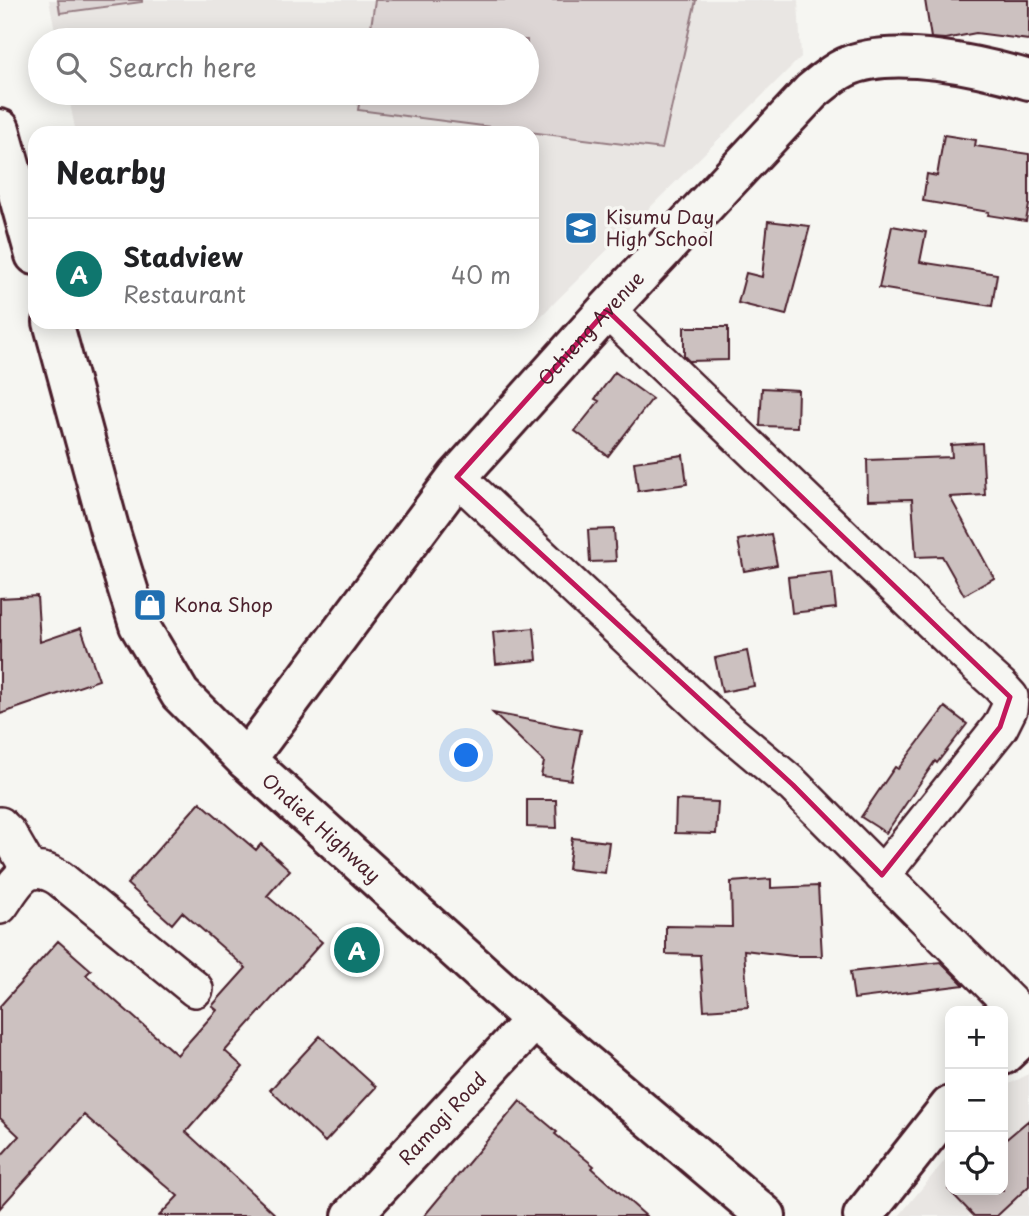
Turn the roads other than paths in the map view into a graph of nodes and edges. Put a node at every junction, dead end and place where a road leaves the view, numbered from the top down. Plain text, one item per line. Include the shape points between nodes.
1 (1029, 80) edge
2 (0, 130) edge
3 (28, 230) edge
4 (607, 310) junction
5 (55, 329) edge
6 (457, 477) junction
7 (246, 760) junction
8 (0, 825) edge
9 (30, 871) junction
10 (882, 875) junction
11 (0, 906) edge
12 (195, 989) dead end
13 (534, 1020) junction
14 (1029, 1023) edge
15 (1029, 1031) edge
16 (1008, 1050) edge
17 (945, 1112) edge
18 (352, 1216) edge
19 (766, 1216) edge
20 (863, 1216) edge

1 - 4 main road, Ochieng Avenue via 895,57 847,66 811,92
2 - 3 main road
4 - 6 main road, Ochieng Avenue
4 - 10 street via 1010,697 1000,727
5 - 7 main road, Ondiek Highway via 139,625 180,694
6 - 7 main road, Ochieng Avenue
6 - 10 street via 719,723 793,785
7 - 13 main road, Ondiek Highway
8 - 9 street
9 - 11 street
9 - 12 street via 59,878
10 - 14 street
13 - 18 main road, Ramogi Road
13 - 19 main road, Ondiek Highway
15 - 16 main road
17 - 20 main road

